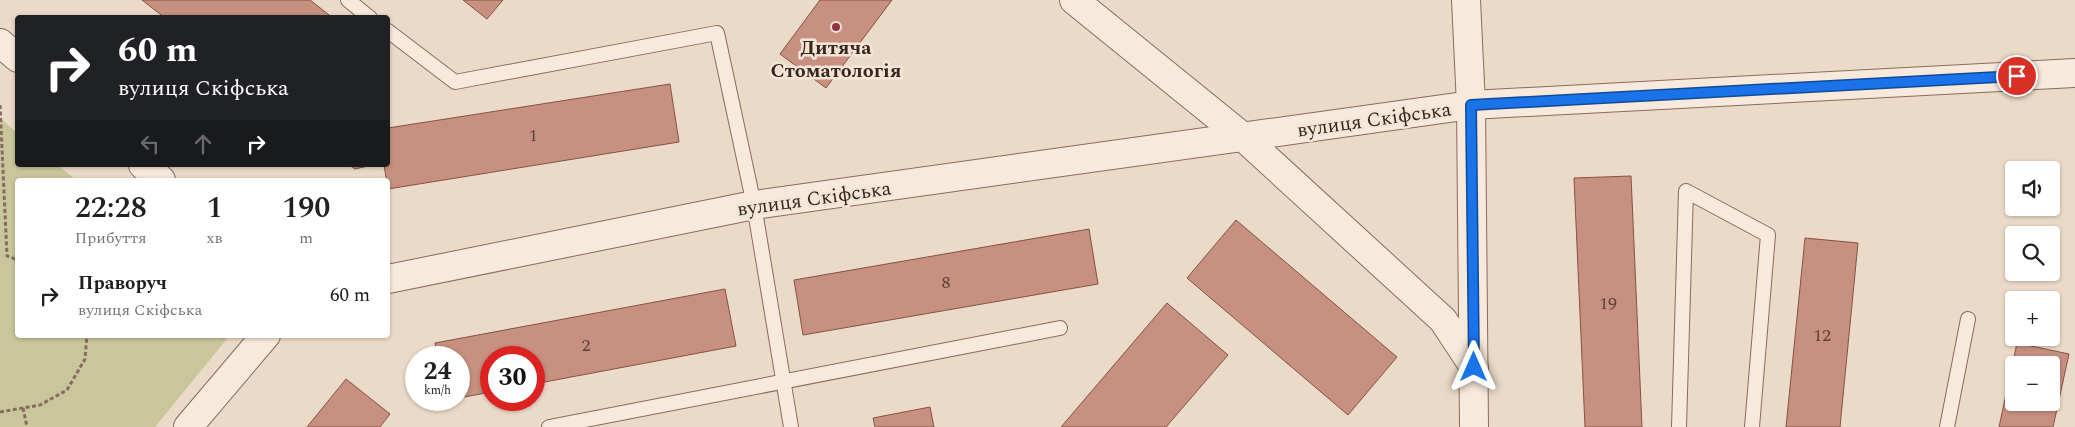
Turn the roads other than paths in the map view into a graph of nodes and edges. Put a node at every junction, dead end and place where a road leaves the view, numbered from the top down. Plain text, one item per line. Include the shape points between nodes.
1 (348, 0) edge
2 (1074, 0) edge
3 (1466, 0) edge
4 (366, 15) edge
5 (390, 32) edge
6 (0, 43) edge
7 (15, 56) edge
8 (2075, 73) edge
9 (1471, 105) junction
10 (1243, 137) junction
11 (145, 167) edge
12 (159, 178) edge
13 (754, 205) junction
14 (390, 279) edge
15 (1968, 320) dead end
16 (1060, 328) dead end
17 (263, 338) edge
18 (1474, 367) junction
19 (784, 382) junction
20 (188, 427) edge
21 (549, 427) edge
22 (791, 427) edge
23 (1474, 427) edge
24 (1679, 427) edge
25 (1752, 427) edge
26 (1947, 427) edge

1 - 4 lane
2 - 10 street
3 - 9 street
5 - 13 lane via 455,82 717,33
6 - 7 street
8 - 9 street, вулиця Скіфська
9 - 10 street, вулиця Скіфська
9 - 18 street
10 - 13 street, вулиця Скіфська
10 - 18 street via 1443,320
11 - 12 street
13 - 14 street, вулиця Скіфська
13 - 19 lane
15 - 26 lane
16 - 19 lane
17 - 20 street
18 - 23 street
19 - 21 lane
19 - 22 lane
24 - 25 lane via 1686,191 1768,235

